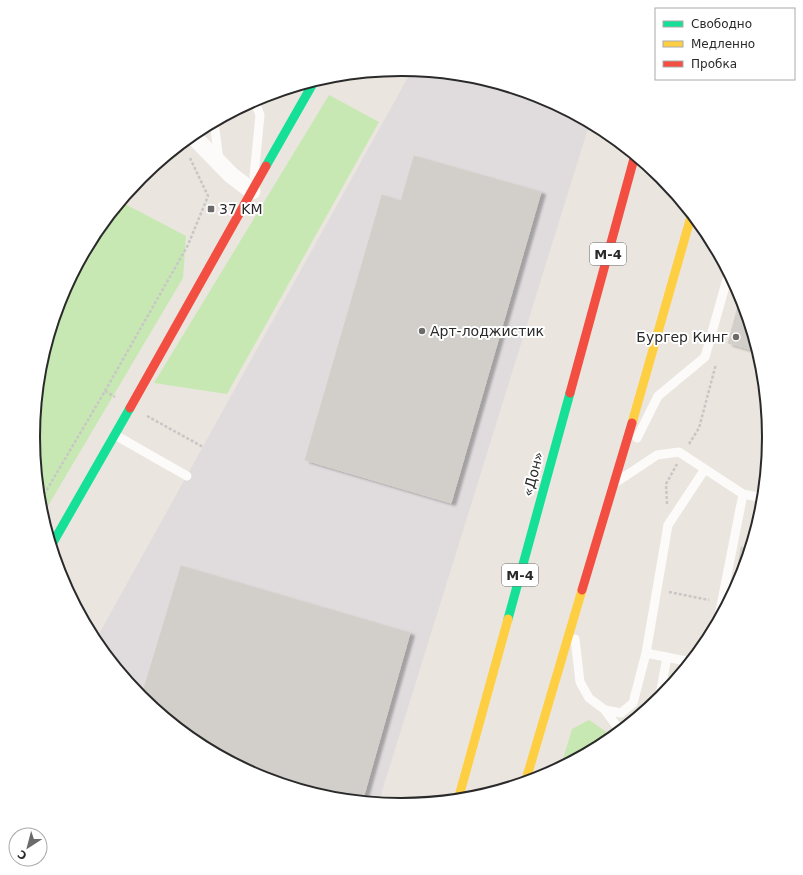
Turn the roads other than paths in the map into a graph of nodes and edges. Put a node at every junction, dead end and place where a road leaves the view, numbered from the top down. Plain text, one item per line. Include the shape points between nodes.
1 (312, 87) edge
2 (257, 107) edge
3 (215, 128) edge
4 (197, 140) edge
5 (633, 161) edge
6 (220, 162) junction
7 (252, 192) junction
8 (690, 220) edge
9 (727, 280) edge
10 (115, 435) junction
11 (705, 470) junction
12 (187, 476) dead end
13 (614, 484) junction
14 (743, 494) junction
15 (758, 497) edge
16 (55, 540) edge
17 (720, 609) edge
18 (573, 623) junction
19 (646, 653) junction
20 (666, 657) junction
21 (686, 661) edge
22 (661, 689) edge
23 (605, 710) junction
24 (617, 727) edge
25 (527, 776) edge
26 (460, 794) edge

1 - 7 main road
2 - 7 lane via 260,115
3 - 6 lane
4 - 6 street
5 - 26 main road, «Дон» / М-4
6 - 7 street
7 - 10 main road
8 - 13 main road
9 - 13 lane via 705,357 658,396
10 - 12 lane
10 - 16 main road
11 - 13 lane via 679,452 657,455
11 - 14 lane
11 - 19 lane via 668,524
13 - 18 main road
14 - 15 lane
14 - 17 lane
18 - 23 lane via 580,682 589,698
18 - 25 main road
19 - 20 lane
19 - 23 lane via 633,703 621,713
20 - 21 lane
20 - 22 lane
23 - 24 lane

